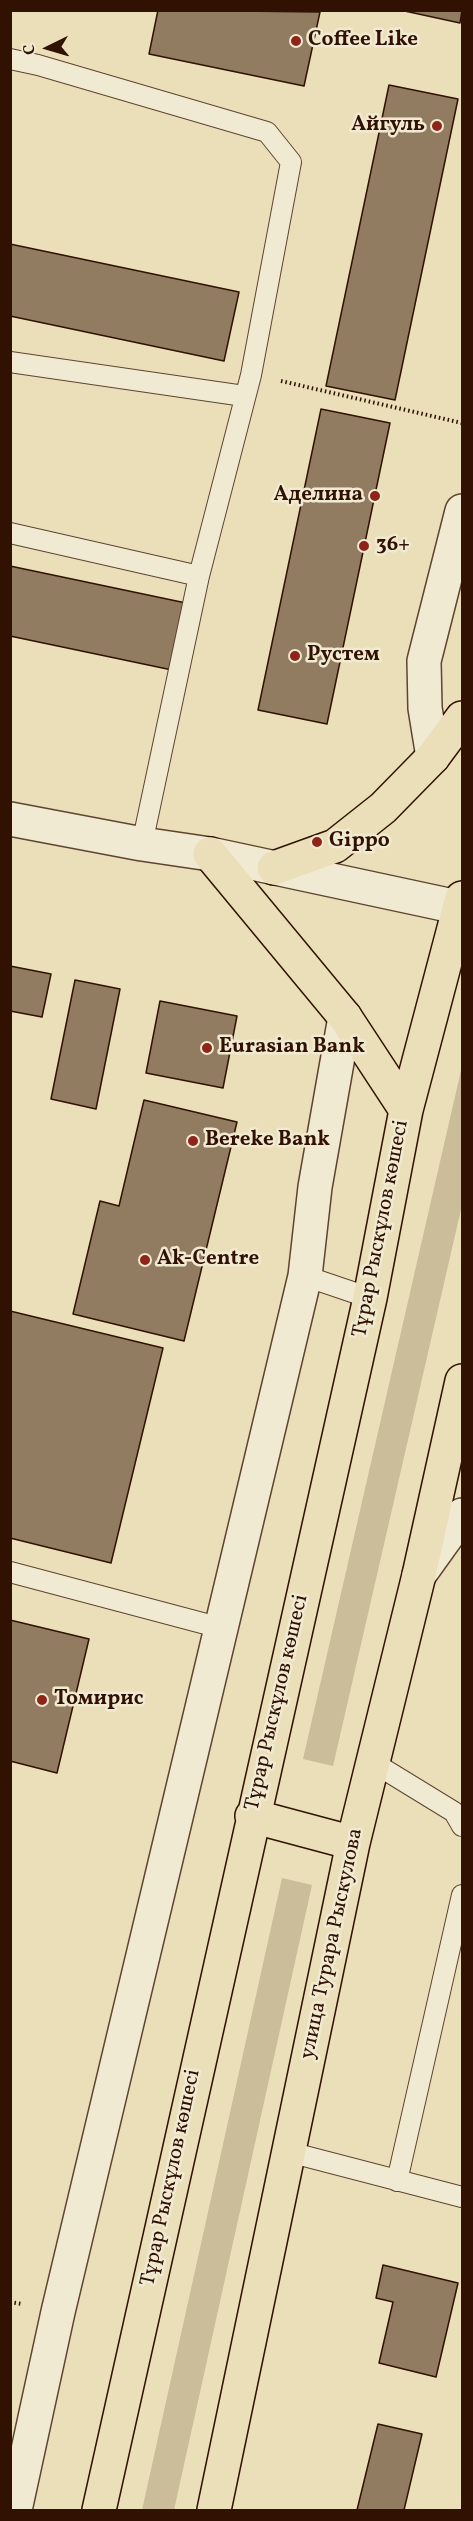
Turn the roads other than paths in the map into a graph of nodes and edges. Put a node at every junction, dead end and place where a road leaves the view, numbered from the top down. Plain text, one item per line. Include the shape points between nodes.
1 (10, 59) edge
2 (10, 362) edge
3 (244, 396) junction
4 (462, 510) edge
5 (10, 533) edge
6 (199, 576) junction
7 (462, 718) edge
8 (434, 757) junction
9 (10, 819) edge
10 (142, 844) junction
11 (210, 854) junction
12 (274, 868) junction
13 (462, 904) edge
14 (345, 1017) junction
15 (406, 1110) junction
16 (305, 1276) junction
17 (370, 1298) junction
18 (462, 1381) edge
19 (462, 1515) edge
20 (10, 1572) edge
21 (419, 1575) junction
22 (221, 1628) junction
23 (374, 1763) junction
24 (252, 1816) junction
25 (462, 1826) edge
26 (353, 1843) junction
27 (462, 1895) edge
28 (289, 2152) junction
29 (397, 2181) junction
30 (462, 2197) edge
31 (15, 2511) edge
32 (99, 2511) edge
33 (214, 2511) edge

1 - 3 lane via 267,132 291,162
2 - 3 lane
3 - 6 lane
4 - 8 street via 424,661 425,708
5 - 6 lane
6 - 10 lane
7 - 8 main road
8 - 12 main road via 383,808 336,846
9 - 10 street
10 - 11 street
11 - 12 street
11 - 14 main road
12 - 13 street
13 - 15 main road, Тұрар Рыскұлов көшесі
14 - 15 main road
14 - 16 street via 315,1187
15 - 17 main road, Тұрар Рыскұлов көшесі
16 - 17 lane
16 - 22 street
17 - 24 main road, Тұрар Рыскұлов көшесі
18 - 21 main road, улица Турара Рыскулова
19 - 21 street
20 - 22 lane
21 - 23 main road, улица Турара Рыскулова
22 - 31 street via 60,2301
23 - 25 lane via 454,1812
23 - 26 main road, улица Турара Рыскулова
24 - 26 main road
24 - 32 main road, Тұрар Рыскұлов көшесі
26 - 28 main road, улица Турара Рыскулова
27 - 29 lane
28 - 29 lane
28 - 33 main road, улица Турара Рыскулова
29 - 30 lane

